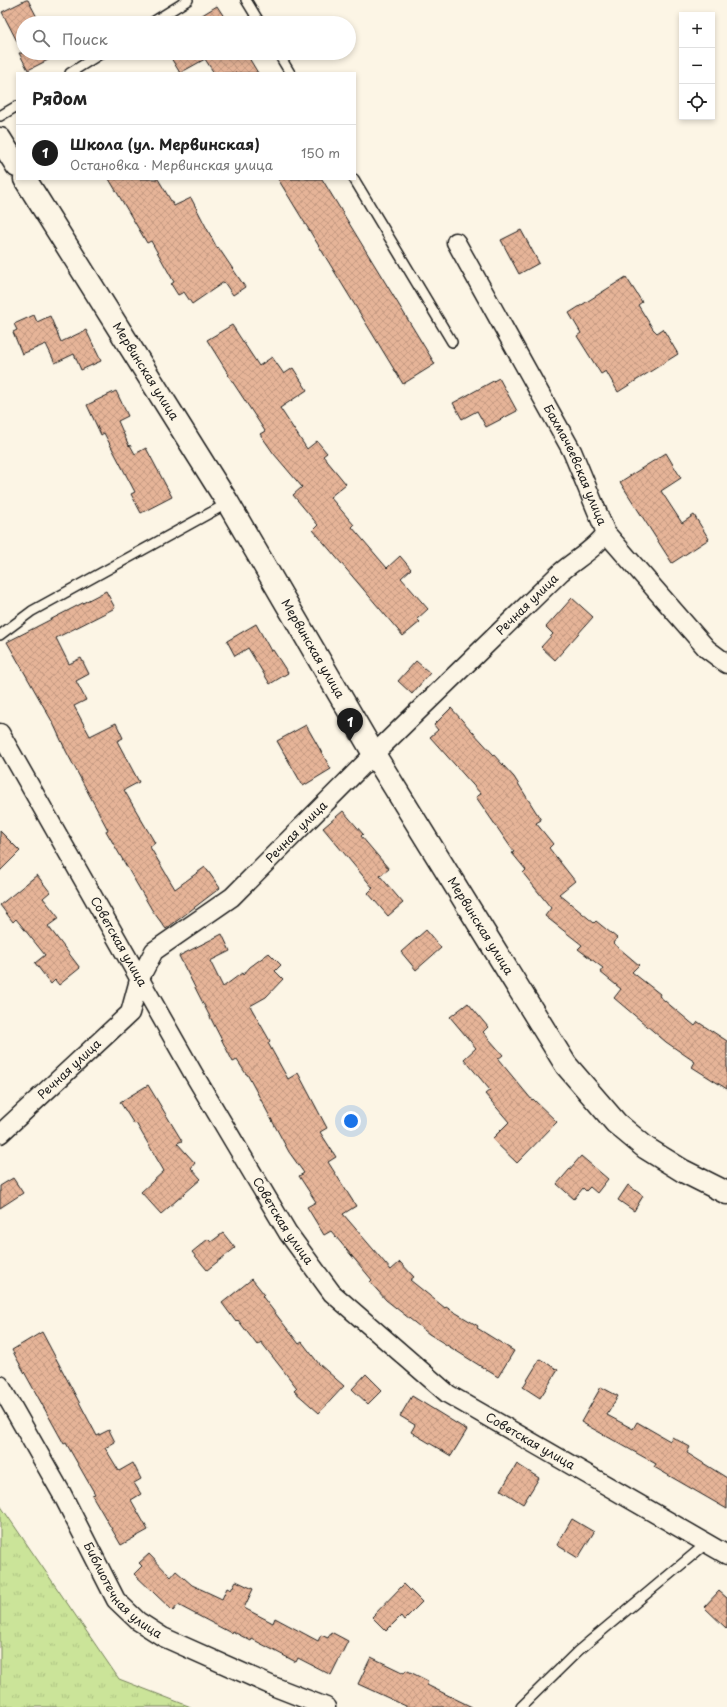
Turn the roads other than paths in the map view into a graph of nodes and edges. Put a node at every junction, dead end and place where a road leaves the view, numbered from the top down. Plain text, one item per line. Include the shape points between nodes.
1 (188, 0) edge
2 (246, 0) edge
3 (162, 16) edge
4 (256, 16) edge
5 (91, 60) edge
6 (282, 60) edge
7 (72, 72) edge
8 (289, 72) edge
9 (16, 107) edge
10 (0, 116) edge
11 (0, 139) edge
12 (16, 164) edge
13 (26, 180) edge
14 (355, 180) edge
15 (456, 242) dead end
16 (452, 342) dead end
17 (228, 503) junction
18 (606, 532) junction
19 (0, 635) edge
20 (727, 664) edge
21 (0, 734) edge
22 (374, 754) junction
23 (139, 980) junction
24 (0, 1134) edge
25 (727, 1193) edge
26 (0, 1384) edge
27 (707, 1543) junction
28 (727, 1555) edge
29 (326, 1707) edge
30 (521, 1707) edge

1 - 3 lane
2 - 4 lane
5 - 7 lane
6 - 8 lane
9 - 10 lane
11 - 12 street
13 - 17 street, Мервинская улица
14 - 16 lane
15 - 18 street, Бахмачеевская улица via 572,450
17 - 19 lane via 32,611
17 - 22 street, Мервинская улица
18 - 20 street, Бахмачеевская улица via 707,649
18 - 22 street, Речная улица via 598,544 561,572
21 - 23 street, Советская улица
22 - 23 street, Речная улица via 232,897 154,951
22 - 25 street, Мервинская улица via 566,1065 616,1123 646,1148 683,1171
23 - 24 street, Речная улица via 130,1013
23 - 27 street, Советская улица via 288,1233 332,1293 448,1394
26 - 29 street, Библиотечная улица via 62,1494 116,1600 138,1621 163,1637 274,1687
27 - 28 street, Советская улица
27 - 30 lane via 578,1651

